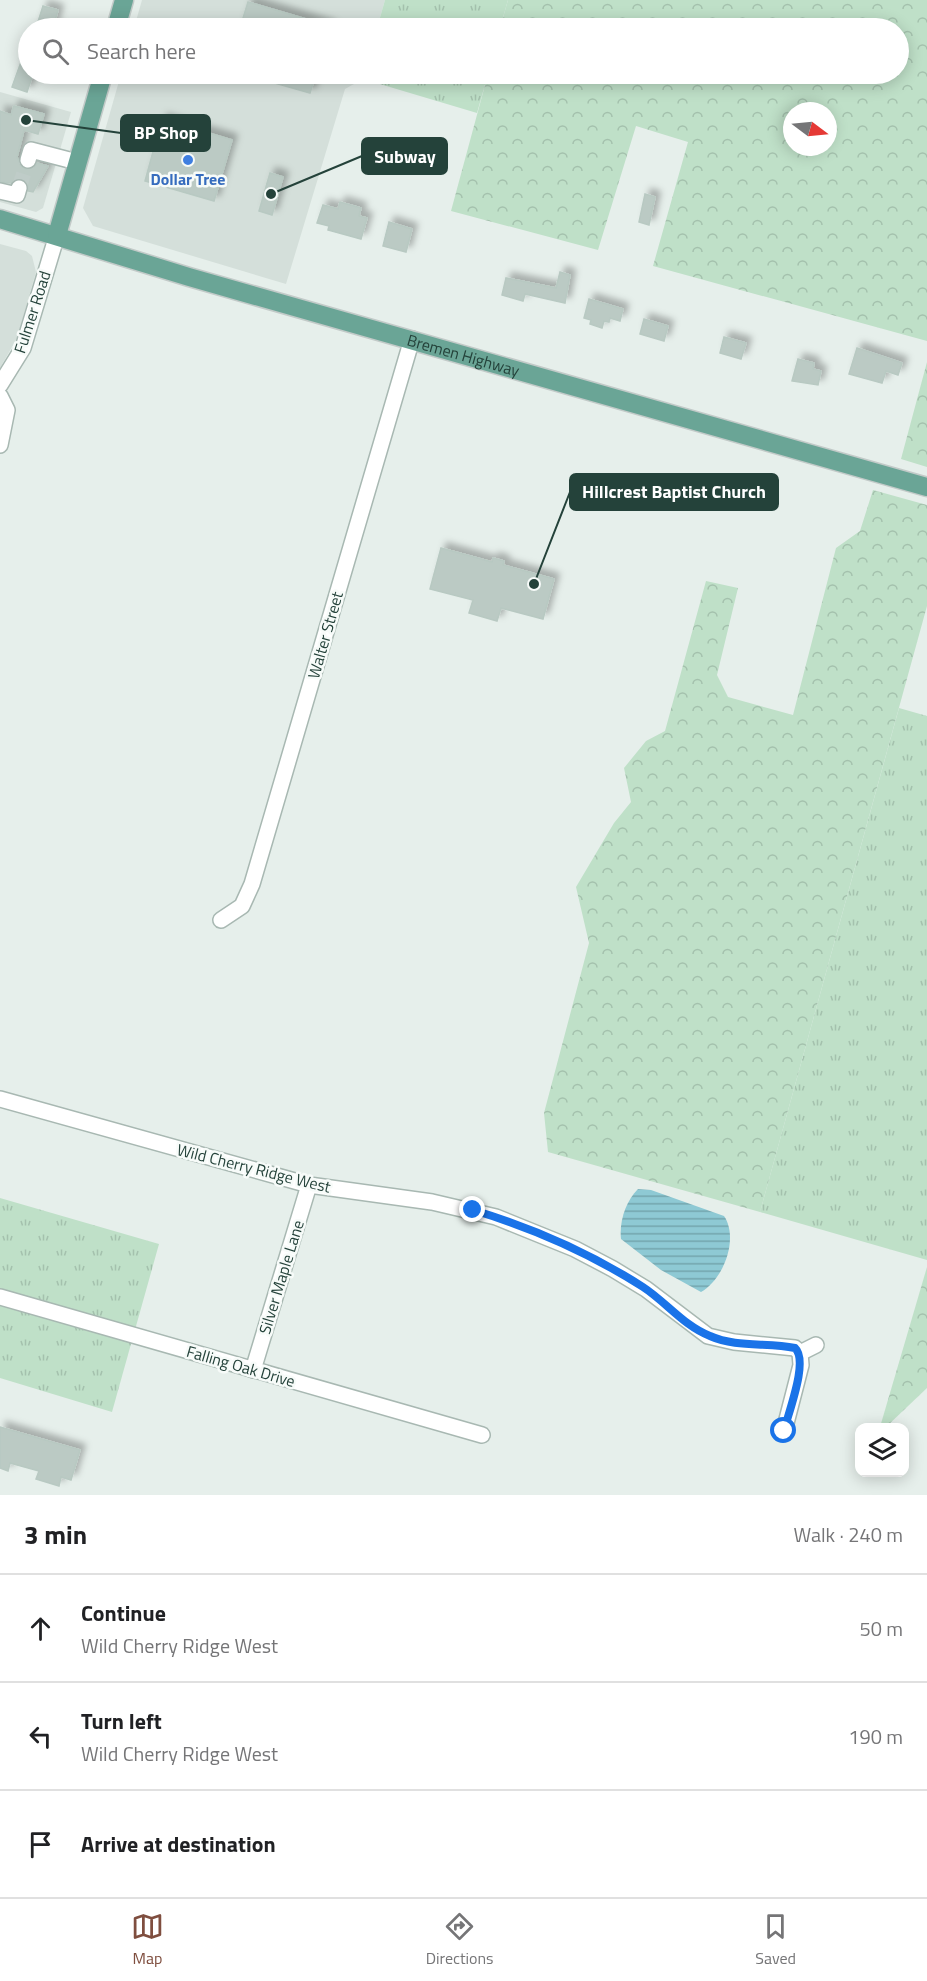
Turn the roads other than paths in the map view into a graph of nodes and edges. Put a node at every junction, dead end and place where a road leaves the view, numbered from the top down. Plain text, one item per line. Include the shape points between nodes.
1 (124, 0) edge
2 (119, 18) edge
3 (100, 84) edge
4 (28, 160) dead end
5 (78, 162) junction
6 (19, 188) dead end
7 (0, 191) edge
8 (0, 219) edge
9 (57, 235) junction
10 (412, 339) junction
11 (0, 385) edge
12 (0, 396) edge
13 (0, 445) edge
14 (927, 487) edge
15 (221, 920) dead end
16 (0, 1099) edge
17 (309, 1185) junction
18 (0, 1297) edge
19 (816, 1345) dead end
20 (800, 1353) junction
21 (253, 1370) junction
22 (784, 1431) dead end
23 (482, 1435) dead end

1 - 2 main road
3 - 5 main road
4 - 5 street via 31,150
5 - 9 main road
6 - 7 street via 17,195
8 - 9 main road, Bremen Highway
9 - 10 main road, Bremen Highway via 189,277
9 - 11 street, Fulmer Road via 23,348
10 - 14 main road, Bremen Highway
10 - 15 street, Walter Street via 252,884 242,906
12 - 13 street via 7,410
16 - 17 street, Wild Cherry Ridge West
17 - 20 street, Wild Cherry Ridge West via 432,1202 496,1217 613,1269 708,1336 789,1347
17 - 21 street, Silver Maple Lane
18 - 21 street, Falling Oak Drive
19 - 20 street
20 - 22 street via 801,1365
21 - 23 street, Falling Oak Drive

